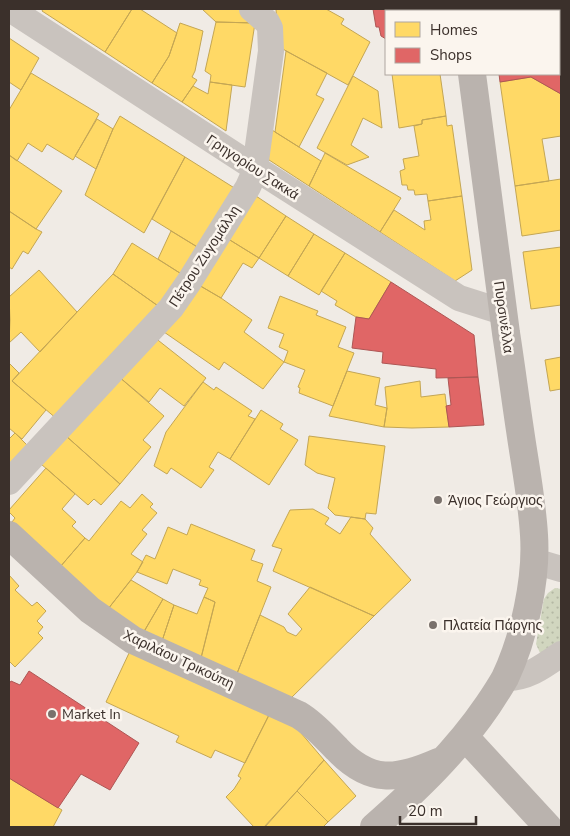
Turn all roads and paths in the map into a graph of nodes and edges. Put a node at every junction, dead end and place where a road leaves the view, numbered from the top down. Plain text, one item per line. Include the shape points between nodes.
1 (10, 9) edge
2 (252, 9) edge
3 (472, 75) edge
4 (254, 168) junction
5 (504, 312) junction
6 (9, 482) edge
7 (9, 535) edge
8 (534, 561) junction
9 (561, 569) edge
10 (561, 654) edge
11 (505, 678) junction
12 (465, 737) junction
13 (446, 759) junction
14 (374, 827) edge
15 (548, 827) edge

1 - 4 street, Γρηγορίου Σακκά
2 - 4 street, Πέτρου Ζυγομάλλη via 270,28 271,51
3 - 5 street, Πυρσινέλλα
4 - 5 street, Γρηγορίου Σακκά via 459,298
4 - 6 street, Πέτρου Ζυγομάλλη via 242,198 171,308
5 - 8 street, Πυρσινέλλα via 531,497
7 - 13 street, Χαριλάου Τρικούπη via 90,610 133,640 290,710 311,724 352,764 370,773 397,776
8 - 9 street
8 - 11 street via 522,630
10 - 11 street via 526,675
11 - 12 street
12 - 13 street
12 - 15 street
13 - 14 street

